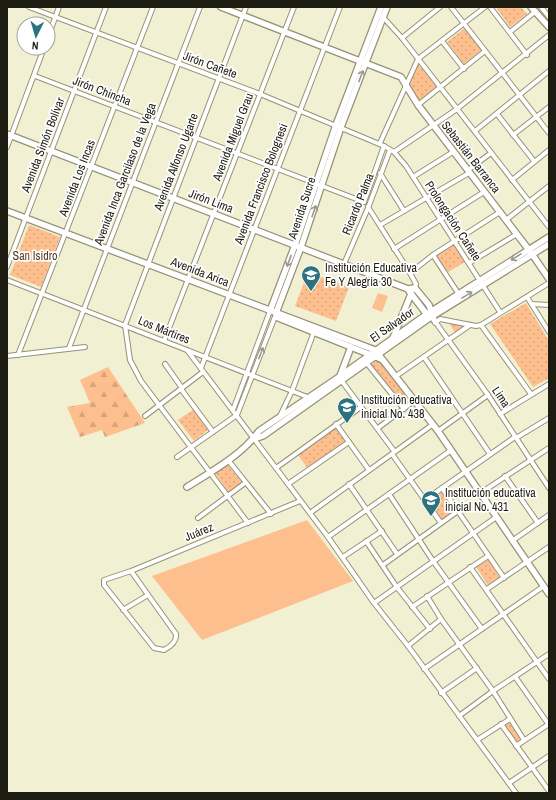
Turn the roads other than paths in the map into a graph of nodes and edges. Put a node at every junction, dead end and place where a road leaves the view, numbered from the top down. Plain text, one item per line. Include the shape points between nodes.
1 (28, 7) edge
2 (59, 7) edge
3 (106, 7) edge
4 (153, 7) edge
5 (200, 7) edge
6 (221, 7) edge
7 (246, 7) edge
8 (294, 7) edge
9 (340, 7) edge
10 (387, 7) edge
11 (440, 7) edge
12 (451, 7) edge
13 (485, 7) edge
14 (490, 7) edge
15 (541, 7) edge
16 (533, 9) edge
17 (381, 12) edge
18 (243, 15) junction
19 (55, 16) joint
20 (56, 16) edge
21 (549, 17) edge
22 (464, 24) junction
23 (549, 27) edge
24 (284, 31) junction
25 (96, 32) junction
26 (510, 32) junction
27 (549, 35) edge
28 (402, 38) junction
29 (442, 41) junction
30 (325, 46) junction
31 (136, 47) junction
32 (485, 51) junction
33 (527, 55) junction
34 (41, 56) edge
35 (418, 59) junction
36 (363, 63) junction
37 (177, 64) junction
38 (464, 69) junction
39 (549, 71) edge
40 (503, 73) junction
41 (35, 76) junction
42 (219, 79) junction
43 (406, 83) junction
44 (440, 88) junction
45 (74, 91) junction
46 (260, 94) junction
47 (519, 95) junction
48 (418, 105) junction
49 (115, 106) junction
50 (549, 107) edge
51 (457, 109) junction
52 (300, 110) junction
53 (497, 114) junction
54 (537, 117) junction
55 (156, 122) junction
56 (339, 126) junction
57 (434, 127) junction
58 (474, 131) junction
59 (549, 133) edge
60 (9, 135) edge
61 (514, 135) junction
62 (196, 138) junction
63 (382, 144) junction
64 (7, 147) edge
65 (549, 150) edge
66 (52, 151) junction
67 (392, 151) junction
68 (453, 152) junction
69 (236, 153) junction
70 (491, 153) junction
71 (534, 161) junction
72 (92, 167) junction
73 (278, 169) junction
74 (468, 171) junction
75 (380, 174) junction
76 (413, 177) junction
77 (512, 180) junction
78 (133, 183) junction
79 (315, 184) junction
80 (322, 186) junction
81 (549, 186) edge
82 (484, 192) junction
83 (173, 198) junction
84 (426, 198) junction
85 (529, 201) junction
86 (364, 202) junction
87 (368, 208) junction
88 (7, 211) edge
89 (404, 211) junction
90 (500, 212) junction
91 (214, 214) junction
92 (7, 215) edge
93 (25, 220) junction
94 (441, 220) junction
95 (506, 220) junction
96 (380, 226) junction
97 (549, 227) edge
98 (255, 229) junction
99 (517, 234) junction
100 (66, 235) junction
101 (549, 237) edge
102 (455, 241) junction
103 (549, 244) edge
104 (298, 246) junction
105 (394, 249) junction
106 (106, 250) junction
107 (531, 252) junction
108 (433, 255) junction
109 (469, 263) junction
110 (344, 264) junction
111 (147, 266) junction
112 (7, 267) edge
113 (410, 273) junction
114 (549, 279) edge
115 (7, 280) edge
116 (480, 280) junction
117 (188, 281) junction
118 (549, 283) edge
119 (483, 286) junction
120 (415, 288) junction
121 (410, 291) junction
122 (458, 293) junction
123 (43, 294) junction
124 (229, 297) junction
125 (527, 297) junction
126 (532, 304) junction
127 (549, 305) edge
128 (84, 310) junction
129 (500, 312) junction
130 (272, 314) junction
131 (432, 317) junction
132 (125, 325) junction
133 (470, 325) junction
134 (481, 325) junction
135 (314, 330) junction
136 (549, 332) edge
137 (393, 338) junction
138 (164, 341) junction
139 (449, 341) junction
140 (84, 347) dead end
141 (351, 347) junction
142 (69, 348) junction
143 (187, 350) junction
144 (18, 355) junction
145 (376, 355) junction
146 (7, 356) edge
147 (205, 357) junction
148 (424, 357) junction
149 (365, 361) junction
150 (165, 364) dead end
151 (202, 370) junction
152 (247, 373) junction
153 (252, 375) junction
154 (396, 376) junction
155 (340, 379) junction
156 (549, 384) edge
157 (181, 389) junction
158 (292, 391) junction
159 (531, 394) junction
160 (488, 395) junction
161 (311, 398) junction
162 (414, 401) junction
163 (158, 405) junction
164 (362, 407) junction
165 (404, 409) junction
166 (233, 410) junction
167 (462, 413) junction
168 (500, 414) junction
169 (237, 415) junction
170 (145, 416) dead end
171 (279, 418) junction
172 (549, 418) edge
173 (336, 424) junction
174 (432, 425) junction
175 (378, 428) junction
176 (438, 431) junction
177 (213, 432) junction
178 (516, 437) junction
179 (254, 439) junction
180 (349, 442) junction
181 (192, 447) junction
182 (549, 448) edge
183 (450, 451) junction
184 (393, 453) junction
185 (490, 454) junction
186 (177, 457) dead end
187 (530, 459) junction
188 (228, 460) junction
189 (276, 468) junction
190 (369, 470) junction
191 (465, 472) junction
192 (210, 473) junction
193 (505, 476) junction
194 (410, 479) junction
195 (245, 483) junction
196 (288, 484) junction
197 (349, 484) junction
198 (187, 487) dead end
199 (442, 488) junction
200 (549, 488) edge
201 (389, 494) junction
202 (479, 494) junction
203 (227, 497) junction
204 (425, 500) junction
205 (300, 501) junction
206 (367, 509) junction
207 (458, 511) junction
208 (310, 513) junction
209 (271, 514) junction
210 (549, 515) edge
211 (198, 518) dead end
212 (495, 518) junction
213 (248, 523) junction
214 (538, 523) junction
215 (441, 524) junction
216 (382, 531) junction
217 (474, 533) junction
218 (328, 537) junction
219 (418, 539) junction
220 (366, 541) junction
221 (512, 541) junction
222 (549, 547) edge
223 (397, 554) junction
224 (488, 556) junction
225 (343, 557) junction
226 (433, 561) junction
227 (526, 562) junction
228 (383, 565) junction
229 (470, 567) junction
230 (131, 571) junction
231 (504, 578) junction
232 (447, 582) junction
233 (396, 586) junction
234 (544, 586) junction
235 (487, 589) junction
236 (549, 594) edge
237 (148, 595) junction
238 (427, 596) junction
239 (374, 603) junction
240 (412, 607) junction
241 (123, 610) junction
242 (503, 615) junction
243 (441, 619) junction
244 (430, 629) junction
245 (482, 629) junction
246 (461, 645) junction
247 (408, 646) junction
248 (549, 654) edge
249 (537, 663) junction
250 (477, 668) junction
251 (424, 669) junction
252 (516, 678) junction
253 (549, 679) edge
254 (493, 691) junction
255 (441, 693) junction
256 (459, 716) junction
257 (510, 719) junction
258 (501, 724) junction
259 (549, 724) edge
260 (477, 740) junction
261 (524, 740) junction
262 (516, 746) junction
263 (549, 756) edge
264 (532, 768) junction
265 (509, 784) junction
266 (549, 789) edge
267 (516, 793) edge

1 - 19 street, Jirón Cañete
2 - 19 street
3 - 25 street, Avenida Simón Bolívar
4 - 31 street, Avenida Los Incas
5 - 37 street, Avenida Inca Garcilaso de la Vega
6 - 18 street, Sebastián Barranca
7 - 18 street, Avenida Alfonso Ugarte
8 - 24 street, Avenida Miguel Grau
9 - 30 street, Avenida Francisco Bolognesi
10 - 17 street, Avenida Sucre
11 - 28 street
12 - 22 street
13 - 22 street
14 - 26 street
15 - 21 street
16 - 23 street
16 - 26 street
17 - 28 street
17 - 36 street, Avenida Sucre
18 - 24 street, Sebastián Barranca
18 - 42 street, Avenida Alfonso Ugarte
20 - 25 street, Jirón Cañete
22 - 29 street
22 - 32 street
24 - 30 street, Sebastián Barranca
24 - 46 street, Avenida Miguel Grau
25 - 31 street, Jirón Cañete
25 - 45 street, Avenida Simón Bolívar
26 - 33 street
27 - 33 street
28 - 35 street
29 - 35 street
29 - 38 street
30 - 36 street, Sebastián Barranca
30 - 52 street, Avenida Francisco Bolognesi
31 - 37 street, Jirón Cañete
31 - 49 street, Avenida Los Incas
32 - 38 street
32 - 40 street
33 - 40 street
34 - 41 street
35 - 43 street, Ricardo Palma
35 - 44 street
36 - 43 street, Sebastián Barranca via 395,73
36 - 56 street, Avenida Sucre
37 - 42 street, Jirón Cañete
37 - 55 street, Avenida Inca Garcilaso de la Vega
38 - 44 street
39 - 47 street
40 - 47 street
40 - 51 street
41 - 45 street, Jirón Chincha
41 - 60 street
42 - 46 street, Jirón Cañete
42 - 62 street, Avenida Alfonso Ugarte
43 - 48 street, Sebastián Barranca
43 - 63 street, Ricardo Palma
44 - 48 street
44 - 51 street
45 - 49 street, Jirón Chincha
45 - 66 street, Avenida Simón Bolívar
46 - 52 street, Jirón Cañete
46 - 69 street, Avenida Miguel Grau
47 - 53 street
47 - 54 street
48 - 57 street, Sebastián Barranca
49 - 55 street, Jirón Chincha
49 - 72 street, Avenida Los Incas
50 - 54 street
51 - 57 street
51 - 58 street
52 - 56 street, Jirón Cañete
52 - 73 street, Avenida Francisco Bolognesi
53 - 58 street
53 - 61 street
54 - 59 street
54 - 61 street
55 - 62 street, Jirón Chincha
55 - 78 street, Avenida Inca Garcilaso de la Vega
56 - 63 street, Jirón Cañete
56 - 79 street, Avenida Sucre
56 - 80 street, Avenida Sucre
57 - 67 street
57 - 68 street, Sebastián Barranca
58 - 70 street
60 - 64 street
60 - 66 street, Jirón Lima
61 - 71 street
62 - 69 street, Jirón Chincha
62 - 83 street, Avenida Alfonso Ugarte
63 - 67 street, Prolongación Cañete
63 - 86 street, Ricardo Palma
65 - 71 street
66 - 72 street, Jirón Lima
66 - 93 street, Avenida Simón Bolívar
67 - 75 street, Ricardo Palma
67 - 76 street, Prolongación Cañete
68 - 74 street, Sebastián Barranca
68 - 76 street
69 - 73 street, Jirón Chincha
69 - 91 street, Avenida Miguel Grau
70 - 74 street
70 - 77 street
71 - 77 street
72 - 78 street, Jirón Lima
72 - 100 street, Avenida Los Incas
73 - 79 street, Jirón Chincha
73 - 98 street, Avenida Francisco Bolognesi
74 - 82 street, Sebastián Barranca
74 - 84 street
75 - 87 street, Ricardo Palma
75 - 89 street
76 - 84 street, Prolongación Cañete
77 - 85 street
78 - 83 street, Jirón Lima
78 - 106 street, Avenida Inca Garcilaso de la Vega
79 - 80 street, Jirón Chincha
79 - 104 street, Avenida Sucre
80 - 86 street, Jirón Chincha
104 -> 80 street, Avenida Sucre
81 - 85 street
82 - 90 street, Sebastián Barranca
82 - 94 street
83 - 91 street, Jirón Lima
83 - 111 street, Avenida Alfonso Ugarte
84 - 89 street
84 - 94 street, Prolongación Cañete
85 - 95 street
85 - 97 street
86 - 87 street
87 - 96 street
87 - 110 street, Ricardo Palma
88 - 93 street, Avenida Arica
89 - 96 street
90 - 95 street, Sebastián Barranca
90 - 102 street
91 - 98 street, Jirón Lima
91 - 117 street, Avenida Miguel Grau
92 - 93 street, Avenida Arica
93 - 100 street, Avenida Arica
93 - 112 street, Avenida Simón Bolívar
94 - 102 street, Prolongación Cañete
94 - 105 street
95 - 99 street, Sebastián Barranca
96 - 105 street
98 - 104 street, Jirón Lima
98 - 124 street, Avenida Francisco Bolognesi
99 - 107 street, Sebastián Barranca
99 - 109 street
100 - 106 street, Avenida Arica
100 - 123 street, Avenida Los Incas
101 - 107 street, El Salvador
102 - 108 street
102 - 109 street, Prolongación Cañete
103 - 107 street, El Salvador
104 - 110 street, Jirón Lima
104 - 130 street, Avenida Sucre
105 - 113 street
106 - 111 street, Avenida Arica
106 - 128 street, Avenida Inca Garcilaso de la Vega
107 - 114 street, Sebastián Barranca
107 -> 116 street, El Salvador
107 - 119 street, El Salvador
108 - 113 street
108 - 122 street
109 - 116 street, Prolongación Cañete
110 - 121 street, Jirón Lima
111 - 117 street, Avenida Arica
111 - 132 street, Avenida Alfonso Ugarte
113 - 120 street via 416,284
115 - 123 street, Los Mártires
116 - 119 street, Prolongación Cañete
116 - 122 street, El Salvador
117 - 124 street, Avenida Arica
117 - 138 street, Avenida Miguel Grau
118 - 125 street
119 - 129 street, Prolongación Cañete
131 -> 119 street, El Salvador
120 - 121 street, Jirón Lima
120 - 131 street via 424,298
121 - 131 street
121 - 137 street
122 - 131 street, El Salvador
123 - 128 street, Los Mártires
123 - 144 street, Avenida Los Incas
124 - 130 street, Avenida Arica
124 - 147 street, Avenida Francisco Bolognesi
125 - 126 street
125 - 129 street
126 - 127 street
126 - 136 street
128 - 132 street, Los Mártires
128 - 142 street, Avenida Inca Garcilaso de la Vega
129 - 134 street
130 - 135 street, Avenida Arica
130 - 152 street, Avenida Sucre
153 -> 130 street, Avenida Sucre
131 - 133 street
131 - 137 street, El Salvador
131 - 139 street, Lima
131 - 145 street, El Salvador
132 - 138 street, Los Mártires
132 - 163 street via 131,363
133 - 134 street
133 - 139 street
134 - 159 street
135 - 141 street, Avenida Arica
135 - 145 street, Avenida Arica
135 - 158 street
137 - 145 street, El Salvador
138 - 143 street, Los Mártires
139 - 148 street
139 - 160 street, Lima
140 - 142 street
141 - 145 street, Avenida Arica
141 - 155 street
142 - 144 street
143 - 147 street, Los Mártires
143 - 151 street
144 - 146 street
145 - 149 street, El Salvador
145 - 154 street, Avenida Arica
147 - 151 street, Avenida Francisco Bolognesi
147 - 152 street, Los Mártires
148 - 154 street
148 - 167 street
149 - 155 street, El Salvador
149 - 165 street
150 - 157 street
151 - 157 street
151 - 166 street
152 - 153 street, Los Mártires
152 - 166 street, Avenida Sucre
153 - 158 street, Los Mártires
153 - 169 street, Avenida Sucre
154 - 162 street, Avenida Arica
155 - 161 street, El Salvador
155 - 164 street
156 - 159 street
157 - 163 street
157 - 177 street
158 - 161 street, Los Mártires
158 - 171 street
159 - 168 street
160 - 167 street
160 - 168 street, Lima
161 - 171 street, El Salvador
161 - 179 street, El Salvador via 263,436
162 - 165 street
162 - 174 street, Avenida Arica
163 - 170 street
163 - 181 street
164 - 173 street
164 - 175 street
165 - 175 street
166 - 169 street
167 - 176 street
167 - 185 street
168 - 178 street, Lima
169 - 177 street
169 - 179 street
171 - 179 street, El Salvador via 259,431
172 - 178 street
173 - 180 street
173 - 189 street
174 - 176 street, Avenida Arica
174 - 184 street
175 - 184 street
176 - 183 street, Avenida Arica
177 - 181 street
178 - 185 street
178 - 187 street, Lima
179 - 188 street, El Salvador
179 - 189 street
180 - 190 street
180 - 196 street
181 - 186 street
181 - 192 street
182 - 187 street
183 - 191 street, Avenida Arica
183 - 194 street
184 - 190 street
184 - 194 street
185 - 191 street
187 - 193 street
187 - 200 street, Lima
188 - 192 street, El Salvador
188 - 195 street
189 - 196 street
190 - 197 street
191 - 199 street
191 - 202 street, Avenida Arica
192 - 198 street, El Salvador
192 - 203 street
193 - 202 street
193 - 214 street
194 - 201 street
194 - 204 street
195 - 203 street
195 - 209 street
196 - 205 street
197 - 206 street
197 - 208 street
199 - 204 street
199 - 207 street
201 - 206 street
201 - 219 street
202 - 212 street, Avenida Arica
203 - 211 street
203 - 213 street
204 - 215 street
205 - 208 street
205 - 209 street, Juárez
206 - 216 street
206 - 218 street
207 - 215 street
207 - 217 street
208 - 218 street
209 - 213 street, Juárez
210 - 214 street
212 - 217 street
212 - 221 street, Avenida Arica
213 - 230 street, Juárez
214 - 221 street
215 - 219 street
216 - 220 street
216 - 223 street
217 - 224 street
217 - 226 street
218 - 225 street
219 - 223 street
219 - 226 street
220 - 225 street
220 - 228 street
221 - 227 street, Avenida Arica
222 - 227 street
223 - 228 street
224 - 229 street
224 - 231 street
225 - 239 street
226 - 232 street
226 - 233 street
227 - 231 street
227 - 234 street, Avenida Arica
228 - 233 street
229 - 232 street
229 - 235 street
230 - 237 street
230 - 241 street, Juárez via 104,580 104,585
231 - 235 street
232 - 238 street
232 - 245 street
233 - 239 street
233 - 240 street
234 - 236 street, Avenida Arica
234 - 242 street
235 - 242 street
237 - 241 street
237 - 241 street via 176,634 174,643 168,648 154,648
238 - 240 street
238 - 243 street
239 - 247 street
240 - 244 street
242 - 245 street
242 - 249 street
243 - 244 street
243 - 246 street
244 - 247 street
245 - 246 street
246 - 250 street
246 - 251 street
247 - 251 street
248 - 249 street
249 - 252 street
249 - 253 street
250 - 254 street
250 - 255 street
251 - 255 street
252 - 254 street
252 - 259 street
254 - 256 street
254 - 257 street
255 - 256 street
256 - 260 street
257 - 258 street
257 - 261 street
258 - 260 street
258 - 262 street
259 - 261 street
260 - 265 street
261 - 262 street
262 - 264 street
263 - 264 street
264 - 265 street
264 - 266 street
265 - 267 street

